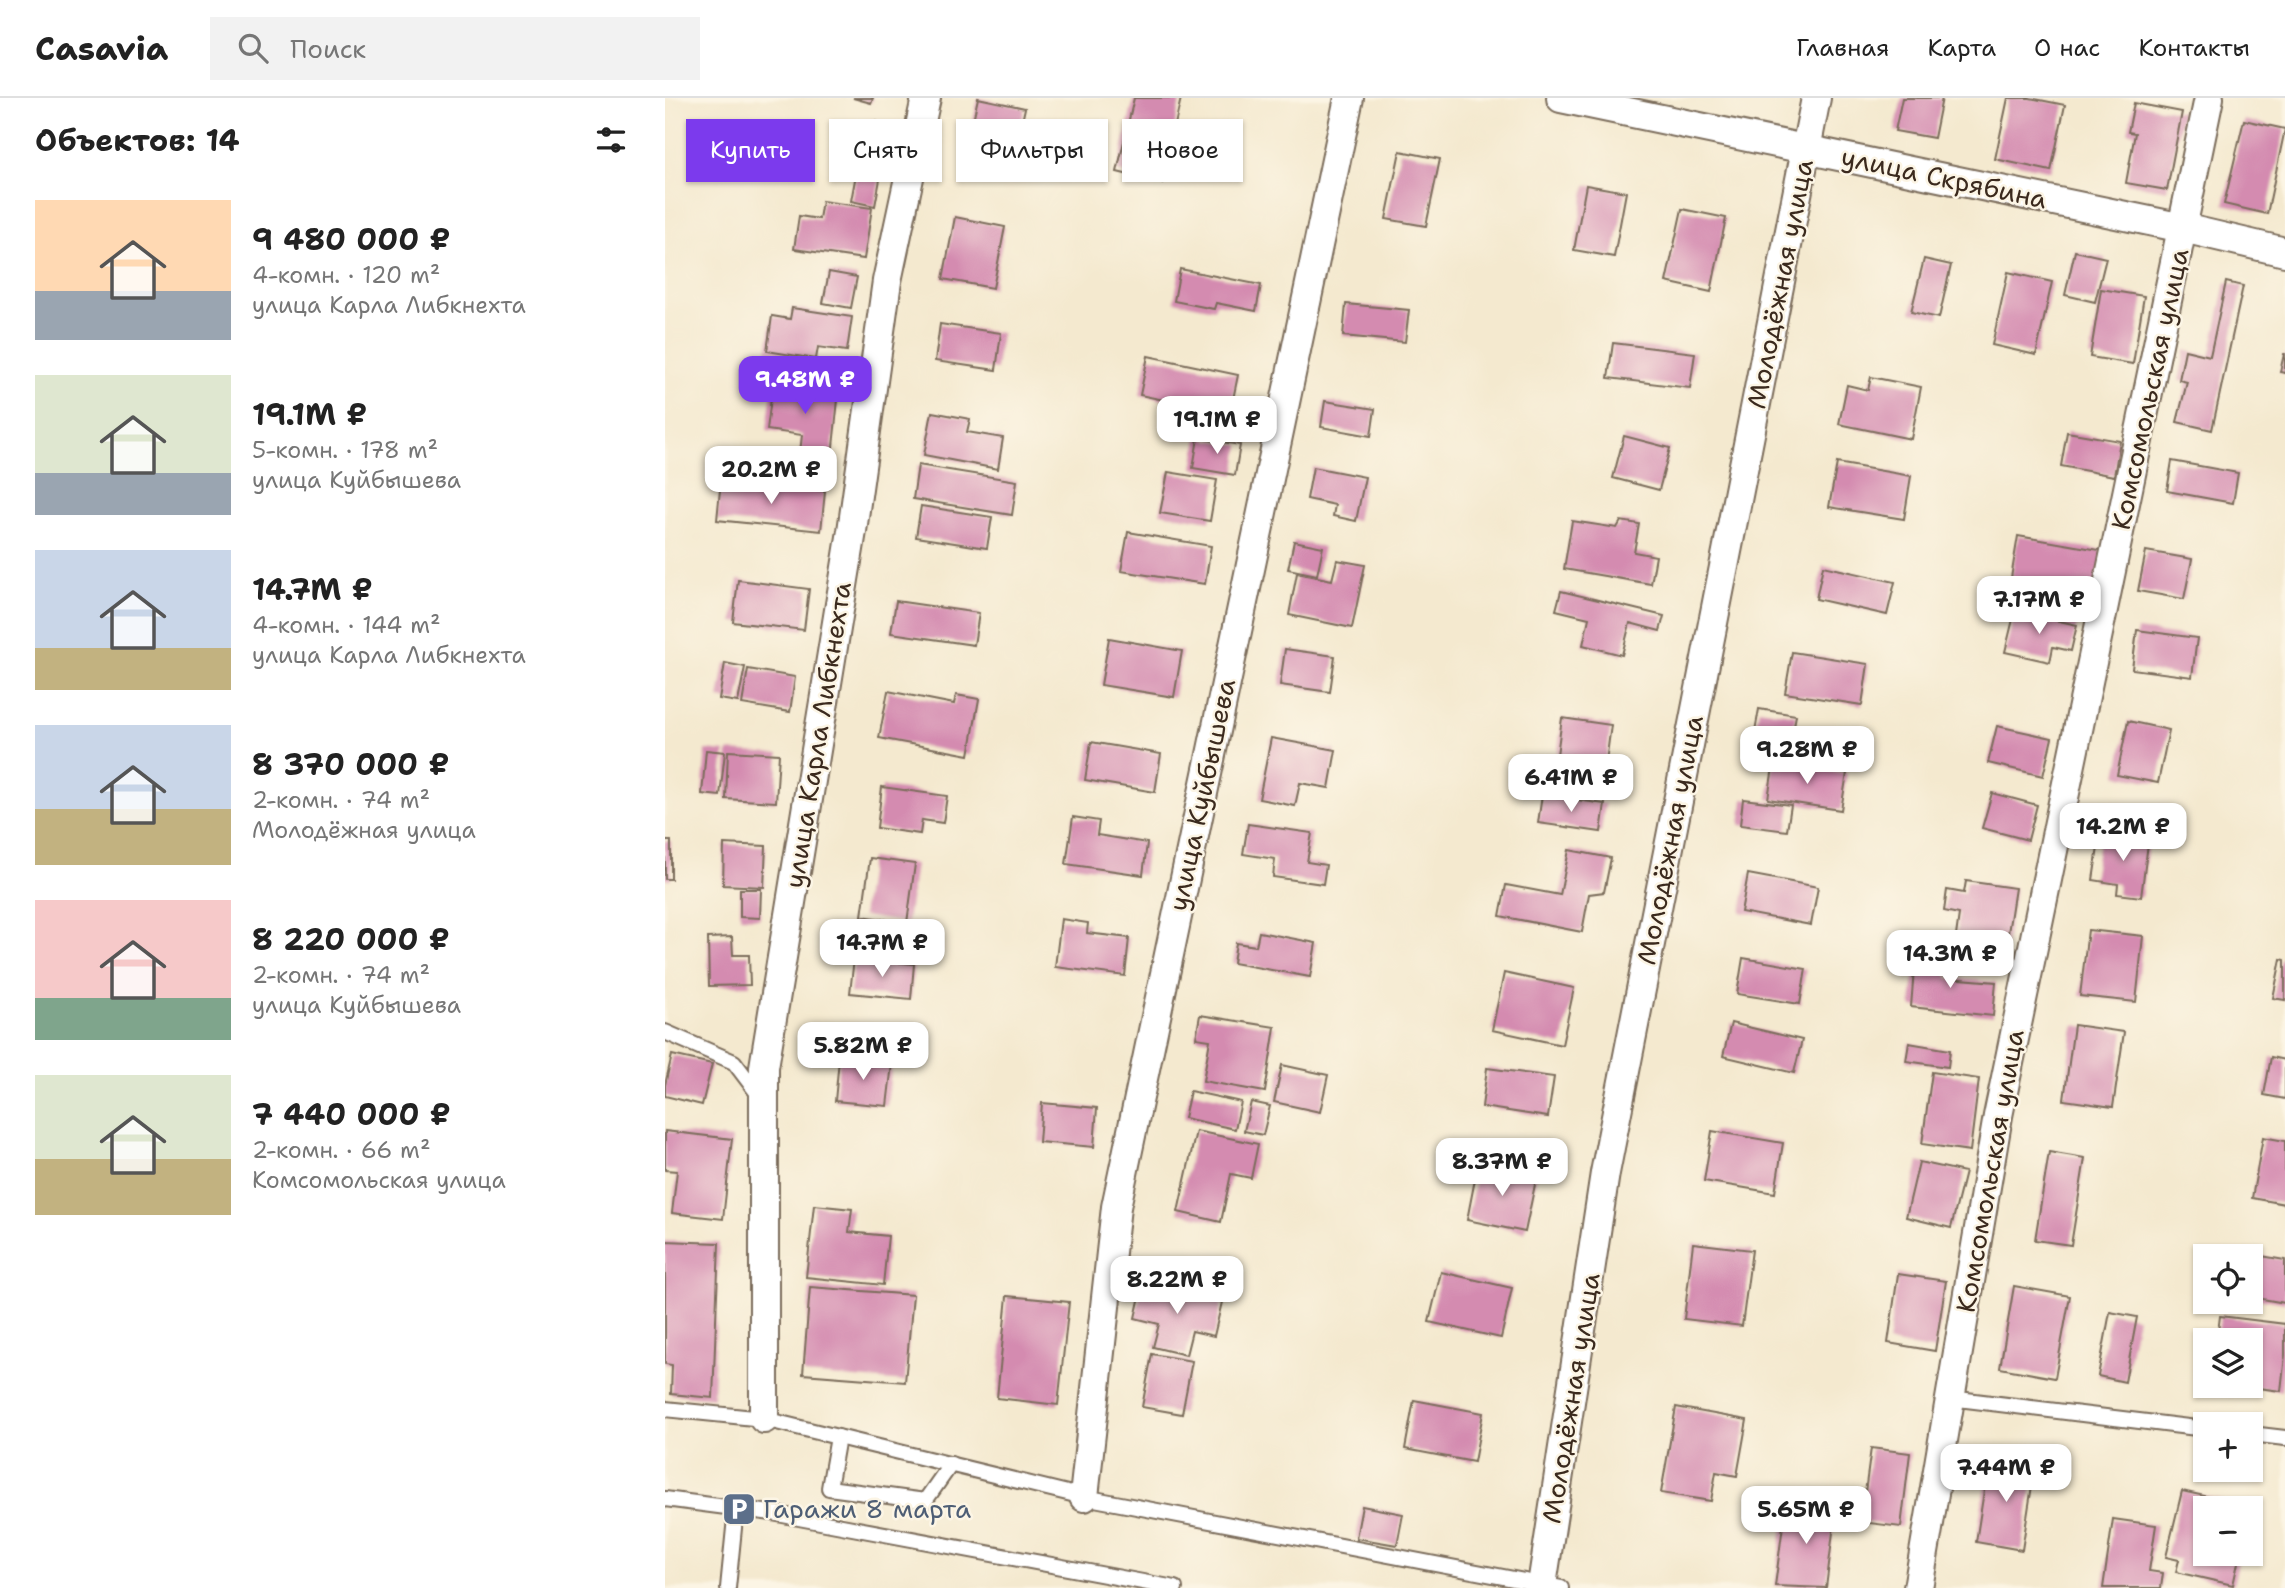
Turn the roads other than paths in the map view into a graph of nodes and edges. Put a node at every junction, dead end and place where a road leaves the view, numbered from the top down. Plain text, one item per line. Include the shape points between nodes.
1 (926, 98) edge
2 (1349, 98) edge
3 (1561, 98) edge
4 (1816, 98) edge
5 (2209, 98) edge
6 (1806, 149) junction
7 (2183, 228) junction
8 (2285, 252) edge
9 (665, 1032) edge
10 (762, 1101) junction
11 (1950, 1398) junction
12 (665, 1409) edge
13 (764, 1419) junction
14 (2193, 1428) edge
15 (2263, 1435) edge
16 (838, 1437) junction
17 (2285, 1438) edge
18 (951, 1464) junction
19 (1084, 1497) junction
20 (665, 1500) edge
21 (736, 1508) junction
22 (1552, 1587) edge
23 (728, 1588) edge
24 (1175, 1588) edge
25 (1919, 1588) edge

1 - 10 street, улица Карла Либкнехта via 887,281
2 - 19 street, улица Куйбышева via 1116,1207
3 - 6 street, улица Скрябина
4 - 6 street, Молодёжная улица
5 - 7 street, Комсомольская улица
6 - 7 street, улица Скрябина
6 - 22 street, Молодёжная улица via 1605,1173
7 - 8 street, улица Скрябина
7 - 11 street, Комсомольская улица via 1998,1116
9 - 10 lane via 734,1062
10 - 13 street, улица Карла Либкнехта
11 - 14 lane
11 - 25 street, Комсомольская улица
12 - 13 lane
13 - 16 lane
15 - 17 lane
16 - 18 lane
16 - 18 lane via 829,1488 925,1501
18 - 19 lane
19 - 22 lane
20 - 21 lane
21 - 23 lane
21 - 24 lane

